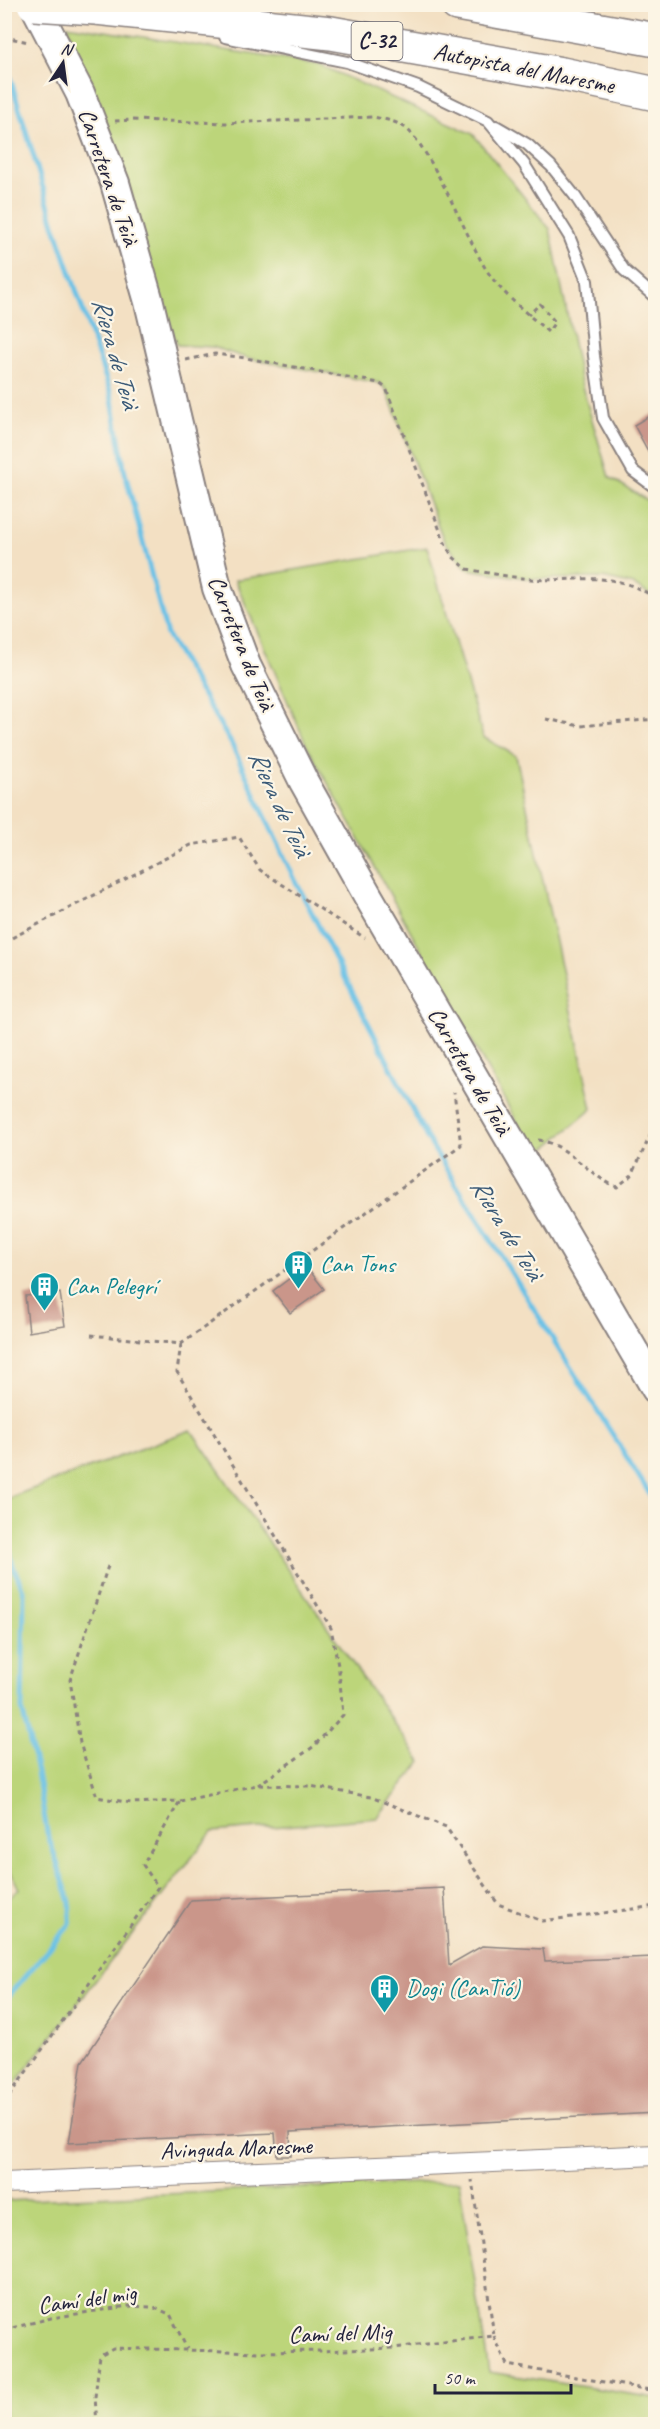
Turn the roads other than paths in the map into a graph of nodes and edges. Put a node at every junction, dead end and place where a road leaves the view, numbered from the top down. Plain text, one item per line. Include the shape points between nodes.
1 (34, 4) edge
2 (457, 4) edge
3 (96, 8) junction
4 (200, 31) dead end
5 (212, 34) dead end
6 (656, 40) edge
7 (656, 94) edge
8 (488, 121) junction
9 (656, 298) edge
10 (656, 488) edge
11 (656, 1389) edge
12 (656, 2155) edge
13 (4, 2182) edge

1 - 3 highway, Autopista del Maresme / C-32, bridge
1 - 11 street, Carretera de Teià via 66,65 115,183 149,302 217,588 246,665 309,793
2 - 6 highway, Autopista del Maresme
3 - 4 lane
3 - 7 highway, Autopista del Maresme / C-32 via 331,33
5 - 8 lane via 347,62 418,87
8 - 9 lane via 527,144 551,166 624,270
8 - 10 lane via 524,164 569,236 586,281 603,417 633,471
12 - 13 street, Avinguda Maresme

